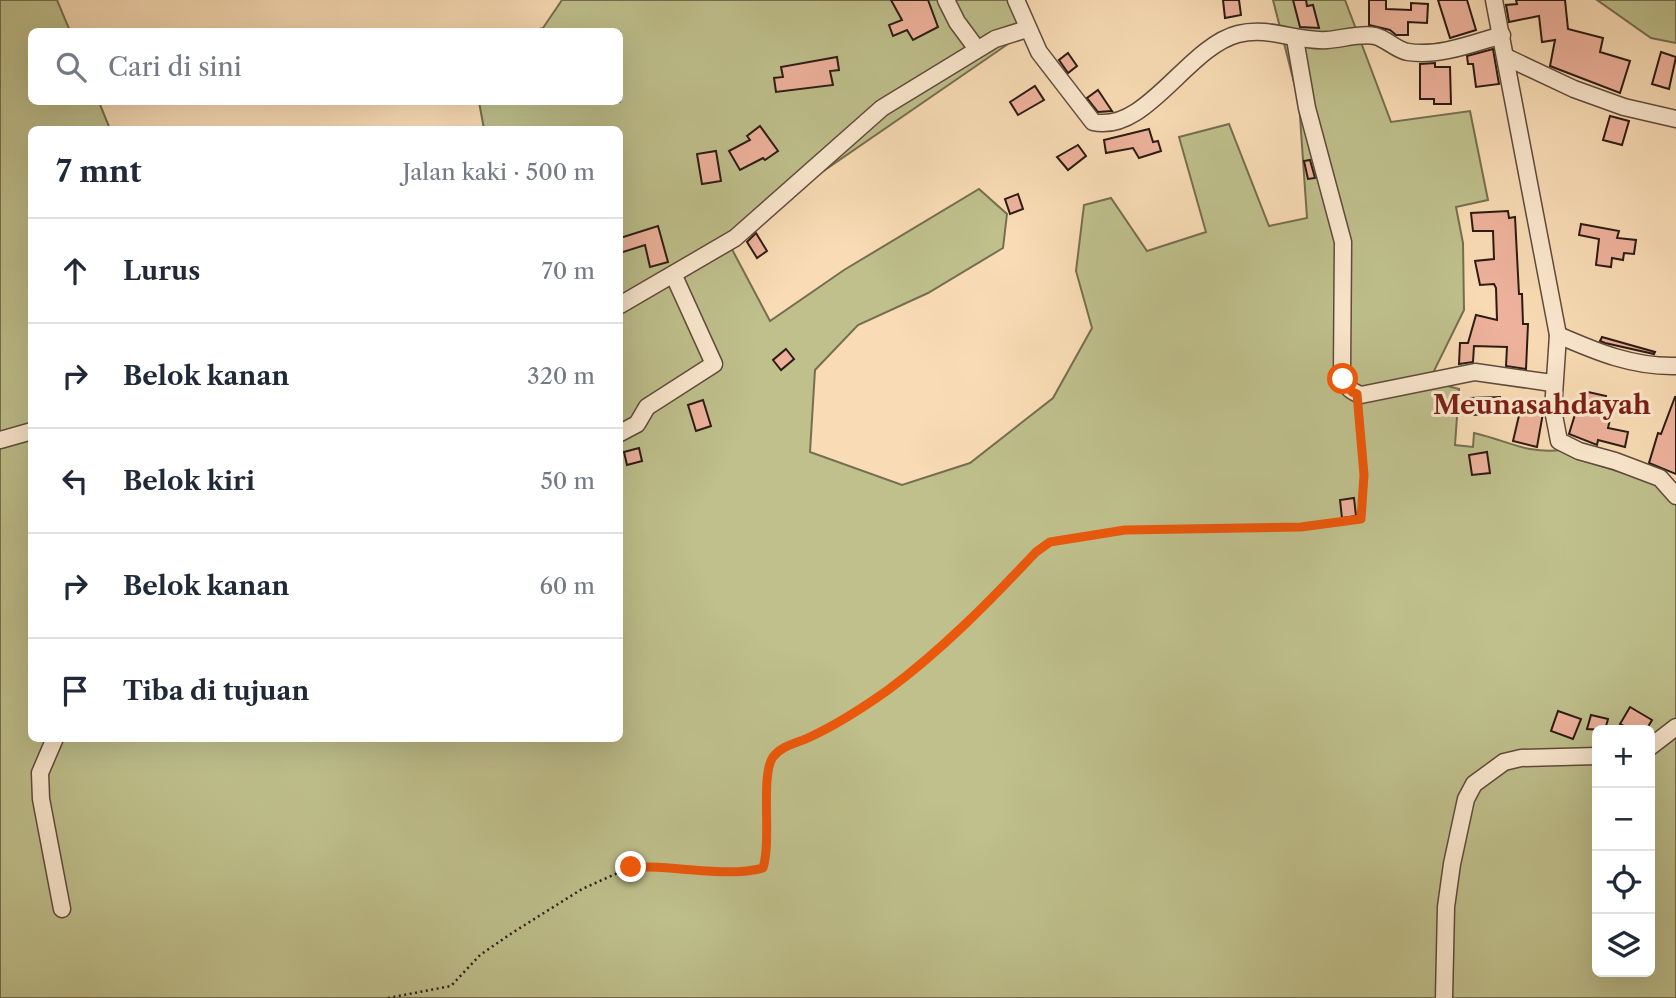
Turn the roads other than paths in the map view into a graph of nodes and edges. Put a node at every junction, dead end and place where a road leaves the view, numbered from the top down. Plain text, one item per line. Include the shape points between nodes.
1 (946, 0) edge
2 (1016, 0) edge
3 (1494, 0) edge
4 (1027, 29) junction
5 (1502, 34) junction
6 (1295, 39) junction
7 (977, 49) junction
8 (1506, 57) junction
9 (1676, 118) edge
10 (674, 276) junction
11 (623, 302) edge
12 (1558, 335) junction
13 (1674, 368) edge
14 (1552, 383) junction
15 (623, 431) edge
16 (28, 432) edge
17 (0, 440) edge
18 (1676, 496) edge
19 (1676, 726) edge
20 (53, 742) edge
21 (1655, 743) edge
22 (1592, 756) edge
23 (62, 909) dead end
24 (1444, 998) edge

1 - 7 street
2 - 4 street
3 - 5 street
4 - 6 street via 1038,52 1083,110 1093,122 1104,124 1134,113 1227,37 1264,30
4 - 7 street
5 - 6 street via 1455,48 1408,52 1378,37
5 - 8 street
6 - 14 street via 1307,108 1343,242 1345,384 1357,394 1373,394 1475,372
7 - 10 street via 882,108 735,238
8 - 9 street via 1624,107
8 - 12 street
10 - 11 street
10 - 15 street via 714,364 647,407 637,424
12 - 13 street via 1625,361
12 - 14 street
14 - 18 street via 1559,441 1660,478
16 - 17 street
19 - 21 street
20 - 23 street via 40,773 41,799
22 - 24 street via 1504,762 1474,784 1466,799 1452,864

